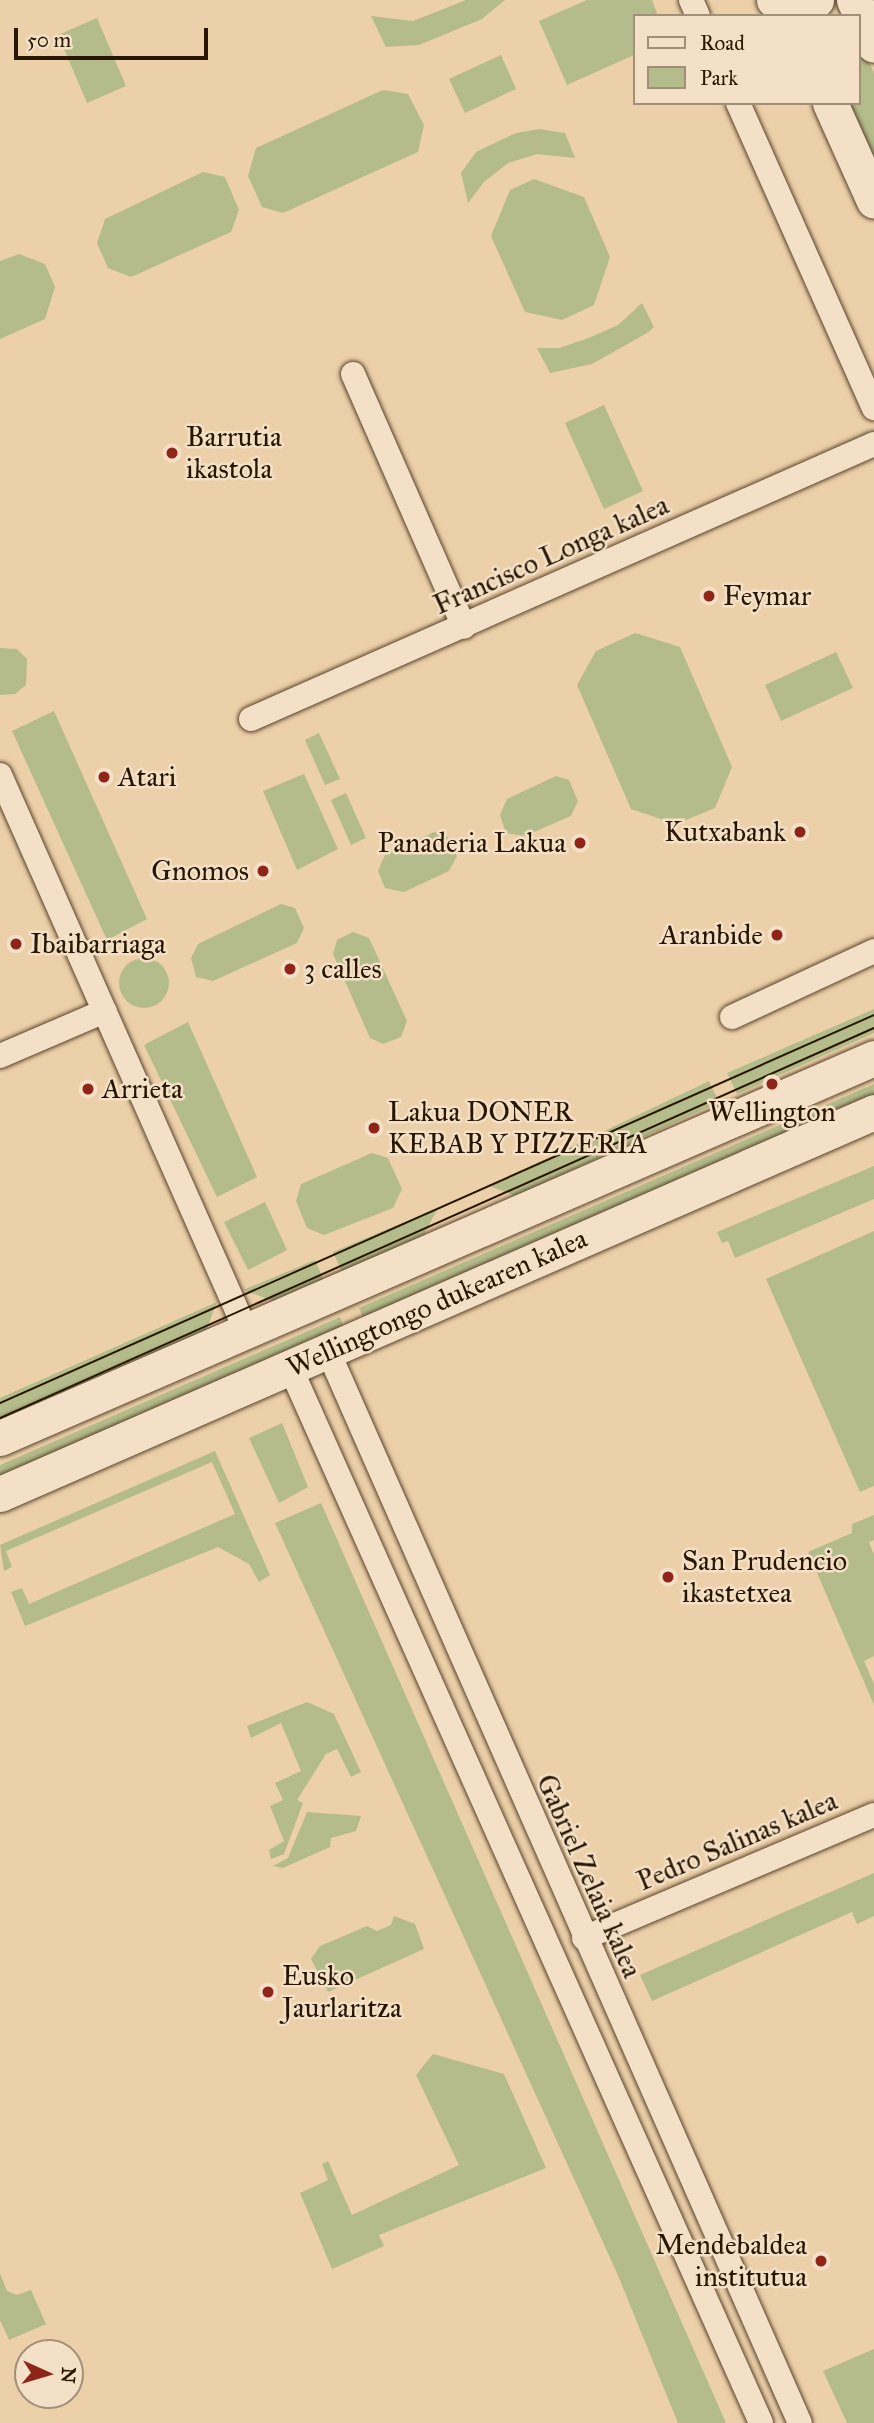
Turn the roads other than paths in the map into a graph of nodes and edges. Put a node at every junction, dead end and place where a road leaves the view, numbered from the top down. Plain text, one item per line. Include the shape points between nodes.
1 (854, 0) edge
2 (874, 45) edge
3 (739, 105) edge
4 (831, 105) edge
5 (874, 201) edge
6 (353, 374) dead end
7 (874, 408) edge
8 (874, 444) edge
9 (464, 626) junction
10 (251, 719) dead end
11 (0, 775) edge
12 (874, 951) edge
13 (105, 1011) junction
14 (732, 1017) dead end
15 (0, 1056) edge
16 (874, 1058) edge
17 (874, 1112) edge
18 (246, 1331) junction
19 (328, 1351) junction
20 (290, 1367) junction
21 (0, 1438) edge
22 (0, 1494) edge
23 (874, 1815) edge
24 (584, 1938) junction
25 (761, 2423) edge
26 (800, 2423) edge

1 - 2 main road
3 - 7 street
4 - 5 main road
6 - 9 street
8 - 9 street, Francisco Longa kalea
9 - 10 street, Francisco Longa kalea
11 - 13 street
12 - 14 street
13 - 15 street
13 - 18 street
16 - 18 main road, Wellingtongo dukearen kalea
17 - 19 main road, Wellingtongo dukearen kalea
18 - 21 main road, Wellingtongo dukearen kalea
19 - 20 main road, Wellingtongo dukearen kalea
19 - 24 street, Gabriel Zelaia kalea
20 - 22 main road, Wellingtongo dukearen kalea
20 - 25 street
23 - 24 street, Pedro Salinas kalea
24 - 26 street, Gabriel Zelaia kalea

